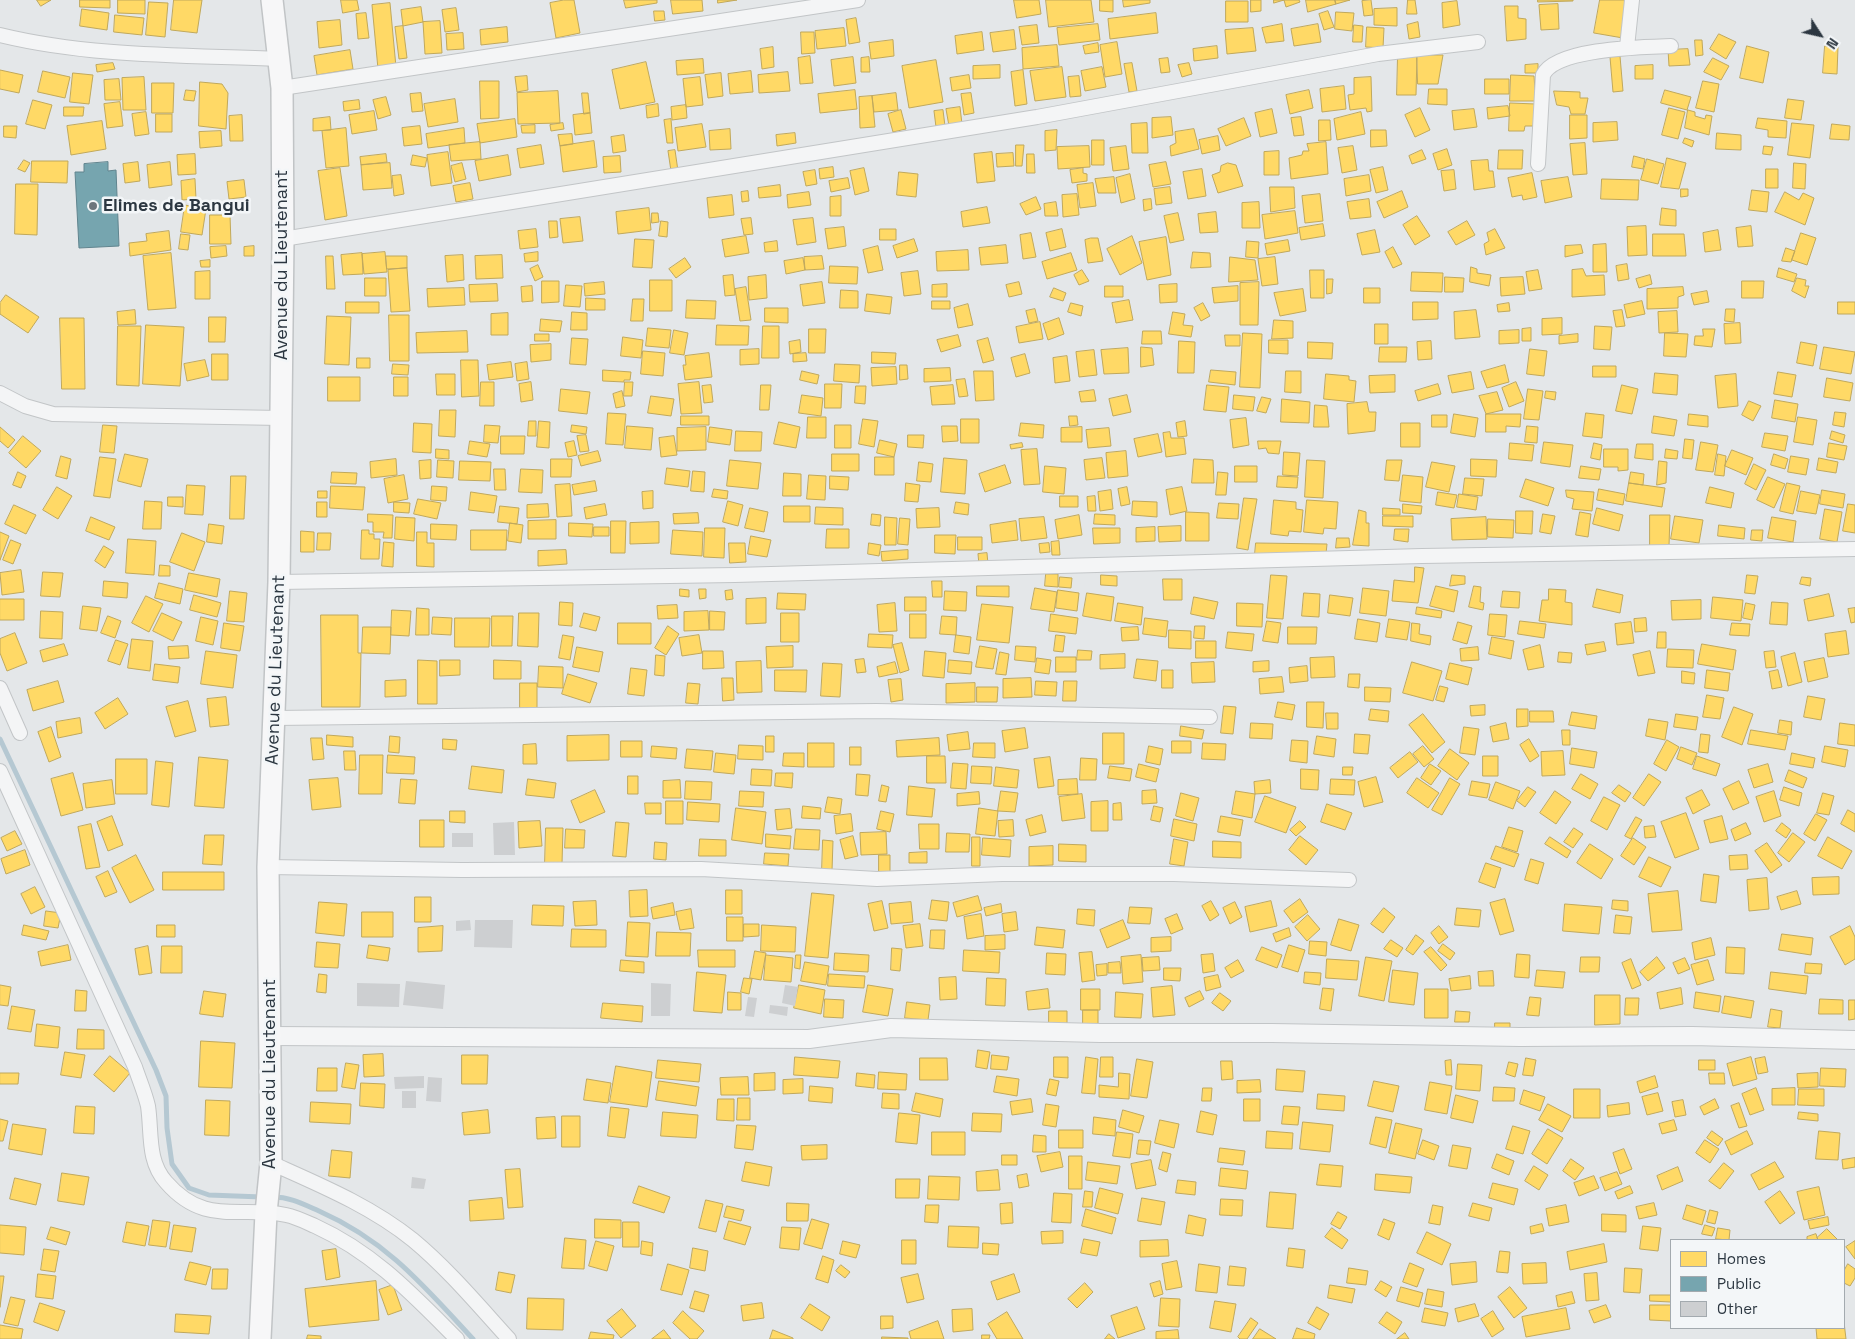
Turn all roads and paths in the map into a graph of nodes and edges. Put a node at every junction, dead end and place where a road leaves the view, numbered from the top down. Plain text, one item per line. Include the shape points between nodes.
1 (272, 0) edge
2 (858, 0) edge
3 (1632, 0) edge
4 (0, 35) edge
5 (1478, 42) dead end
6 (1671, 46) dead end
7 (1628, 48) junction
8 (278, 59) junction
9 (282, 88) junction
10 (1538, 164) dead end
11 (283, 239) junction
12 (0, 393) edge
13 (281, 418) junction
14 (1855, 549) edge
15 (280, 582) junction
16 (0, 688) edge
17 (1210, 717) dead end
18 (275, 718) junction
19 (20, 732) dead end
20 (0, 771) edge
21 (268, 867) junction
22 (1349, 880) dead end
23 (271, 1036) junction
24 (1855, 1040) edge
25 (270, 1169) junction
26 (266, 1213) junction
27 (260, 1339) edge
28 (457, 1339) edge
29 (509, 1339) edge

1 - 8 main road, Avenue du Lieutenant
2 - 9 street
3 - 7 street
4 - 8 street via 28,42 125,53
5 - 11 street via 1378,54 1037,117
6 - 7 street
7 - 10 street via 1562,59 1546,69
8 - 9 main road, Avenue du Lieutenant
9 - 11 main road, Avenue du Lieutenant
11 - 13 main road, Avenue du Lieutenant
12 - 13 street via 25,406 53,414
13 - 15 main road, Avenue du Lieutenant
14 - 15 street via 1422,556 735,575
15 - 18 main road, Avenue du Lieutenant
16 - 19 street
17 - 18 street via 876,711
18 - 21 main road, Avenue du Lieutenant
20 - 26 street via 135,1066 147,1104 154,1164 166,1182 197,1206 223,1213
21 - 22 street via 462,870 702,868 878,879 1002,874 1174,874
21 - 23 main road, Avenue du Lieutenant
23 - 24 street via 809,1039 891,1028
23 - 25 main road, Avenue du Lieutenant
25 - 26 main road, Avenue du Lieutenant
25 - 29 street via 356,1202 412,1240
26 - 27 main road, Avenue du Lieutenant
26 - 28 street via 287,1215 315,1226 365,1253 402,1284

